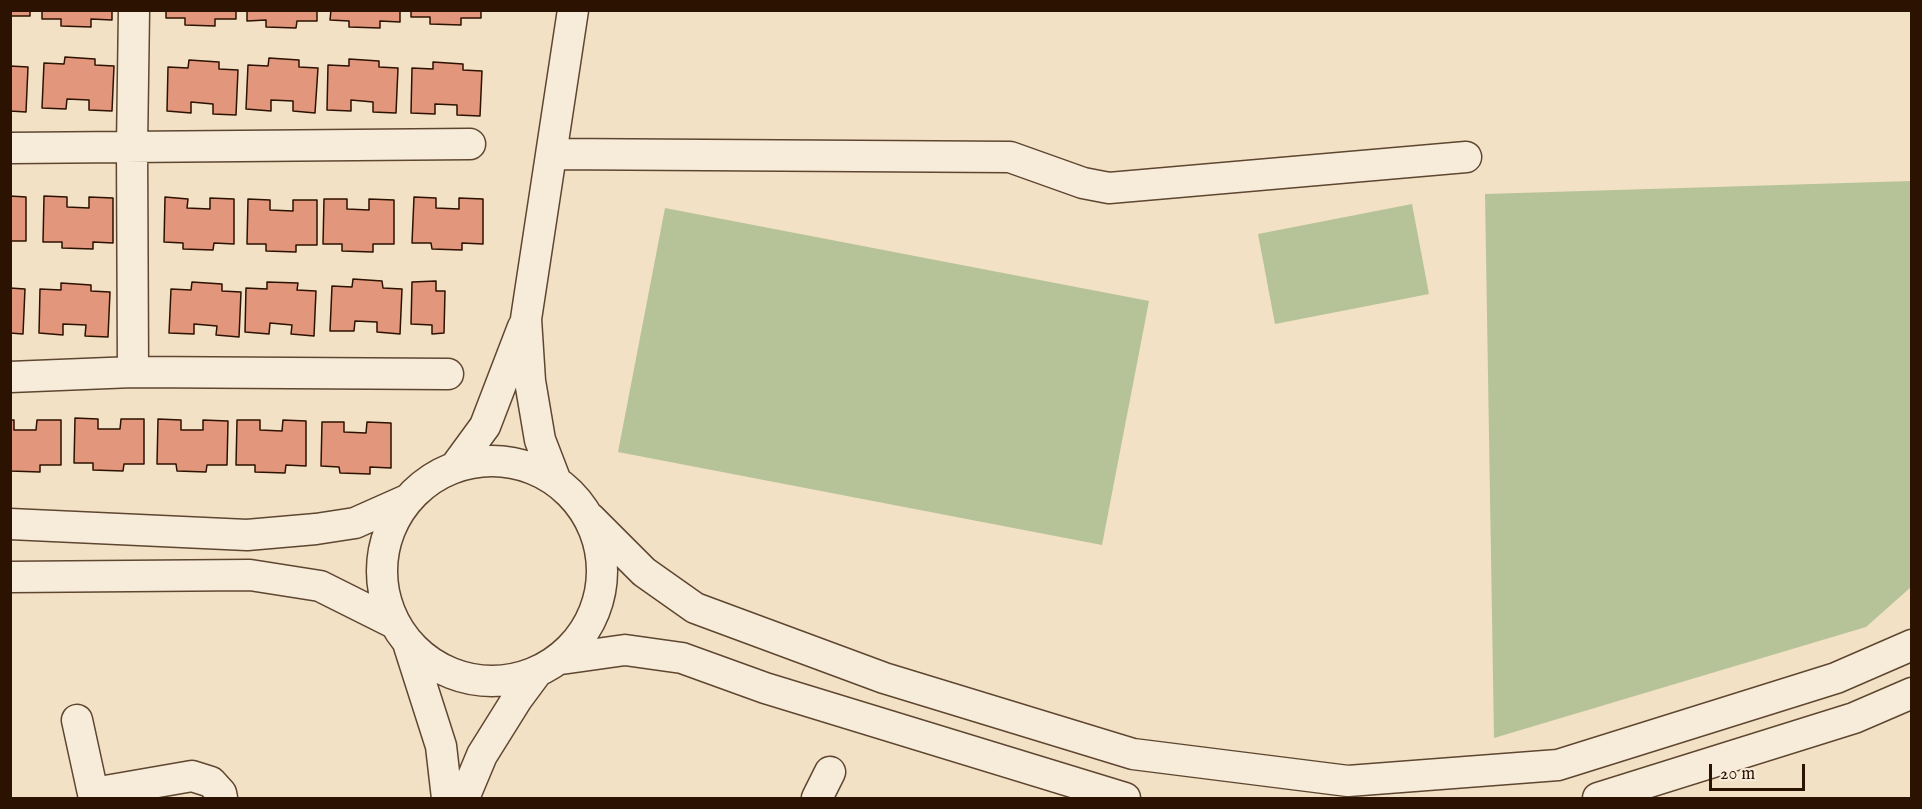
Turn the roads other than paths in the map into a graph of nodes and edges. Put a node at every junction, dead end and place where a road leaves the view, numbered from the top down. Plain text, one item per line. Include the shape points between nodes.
1 (134, 10) edge
2 (573, 10) edge
3 (470, 144) dead end
4 (132, 146) junction
5 (10, 148) edge
6 (553, 154) junction
7 (1466, 157) dead end
8 (526, 319) junction
9 (133, 372) junction
10 (448, 374) dead end
11 (10, 377) edge
12 (455, 468) junction
13 (555, 479) junction
14 (409, 499) junction
15 (590, 518) junction
16 (10, 524) edge
17 (10, 577) edge
18 (402, 634) junction
19 (1911, 645) edge
20 (549, 666) junction
21 (1911, 693) edge
22 (77, 720) dead end
23 (830, 772) dead end
24 (94, 796) edge
25 (222, 798) edge
26 (447, 798) edge
27 (464, 798) edge
28 (816, 798) edge
29 (1125, 798) edge
30 (1598, 798) edge

1 - 4 street
2 - 6 street
3 - 4 street
4 - 5 street
4 - 9 street
6 - 7 street via 1010,157 1109,188
6 - 8 street
8 - 12 street via 485,426
8 - 13 street via 530,381 540,440
9 - 10 street
9 - 11 street
12 - 13 street via 471,462 520,463
12 - 14 street via 434,475
13 - 15 street
14 - 16 street via 355,523 247,535
14 - 18 street via 394,518 382,555 381,575 389,613
15 - 19 street via 644,572 695,608 884,678 1133,754 1348,781 1558,765 1836,678
15 - 20 street via 602,554 599,601 582,636
17 - 18 street via 250,575 320,586
18 - 20 street via 443,672 481,683 527,678
18 - 26 street via 441,746
20 - 27 street via 517,699 482,755
20 - 29 street via 625,650 682,658 765,688
21 - 30 street via 1854,718
22 - 24 street
23 - 28 street
24 - 25 street via 192,776 211,782

